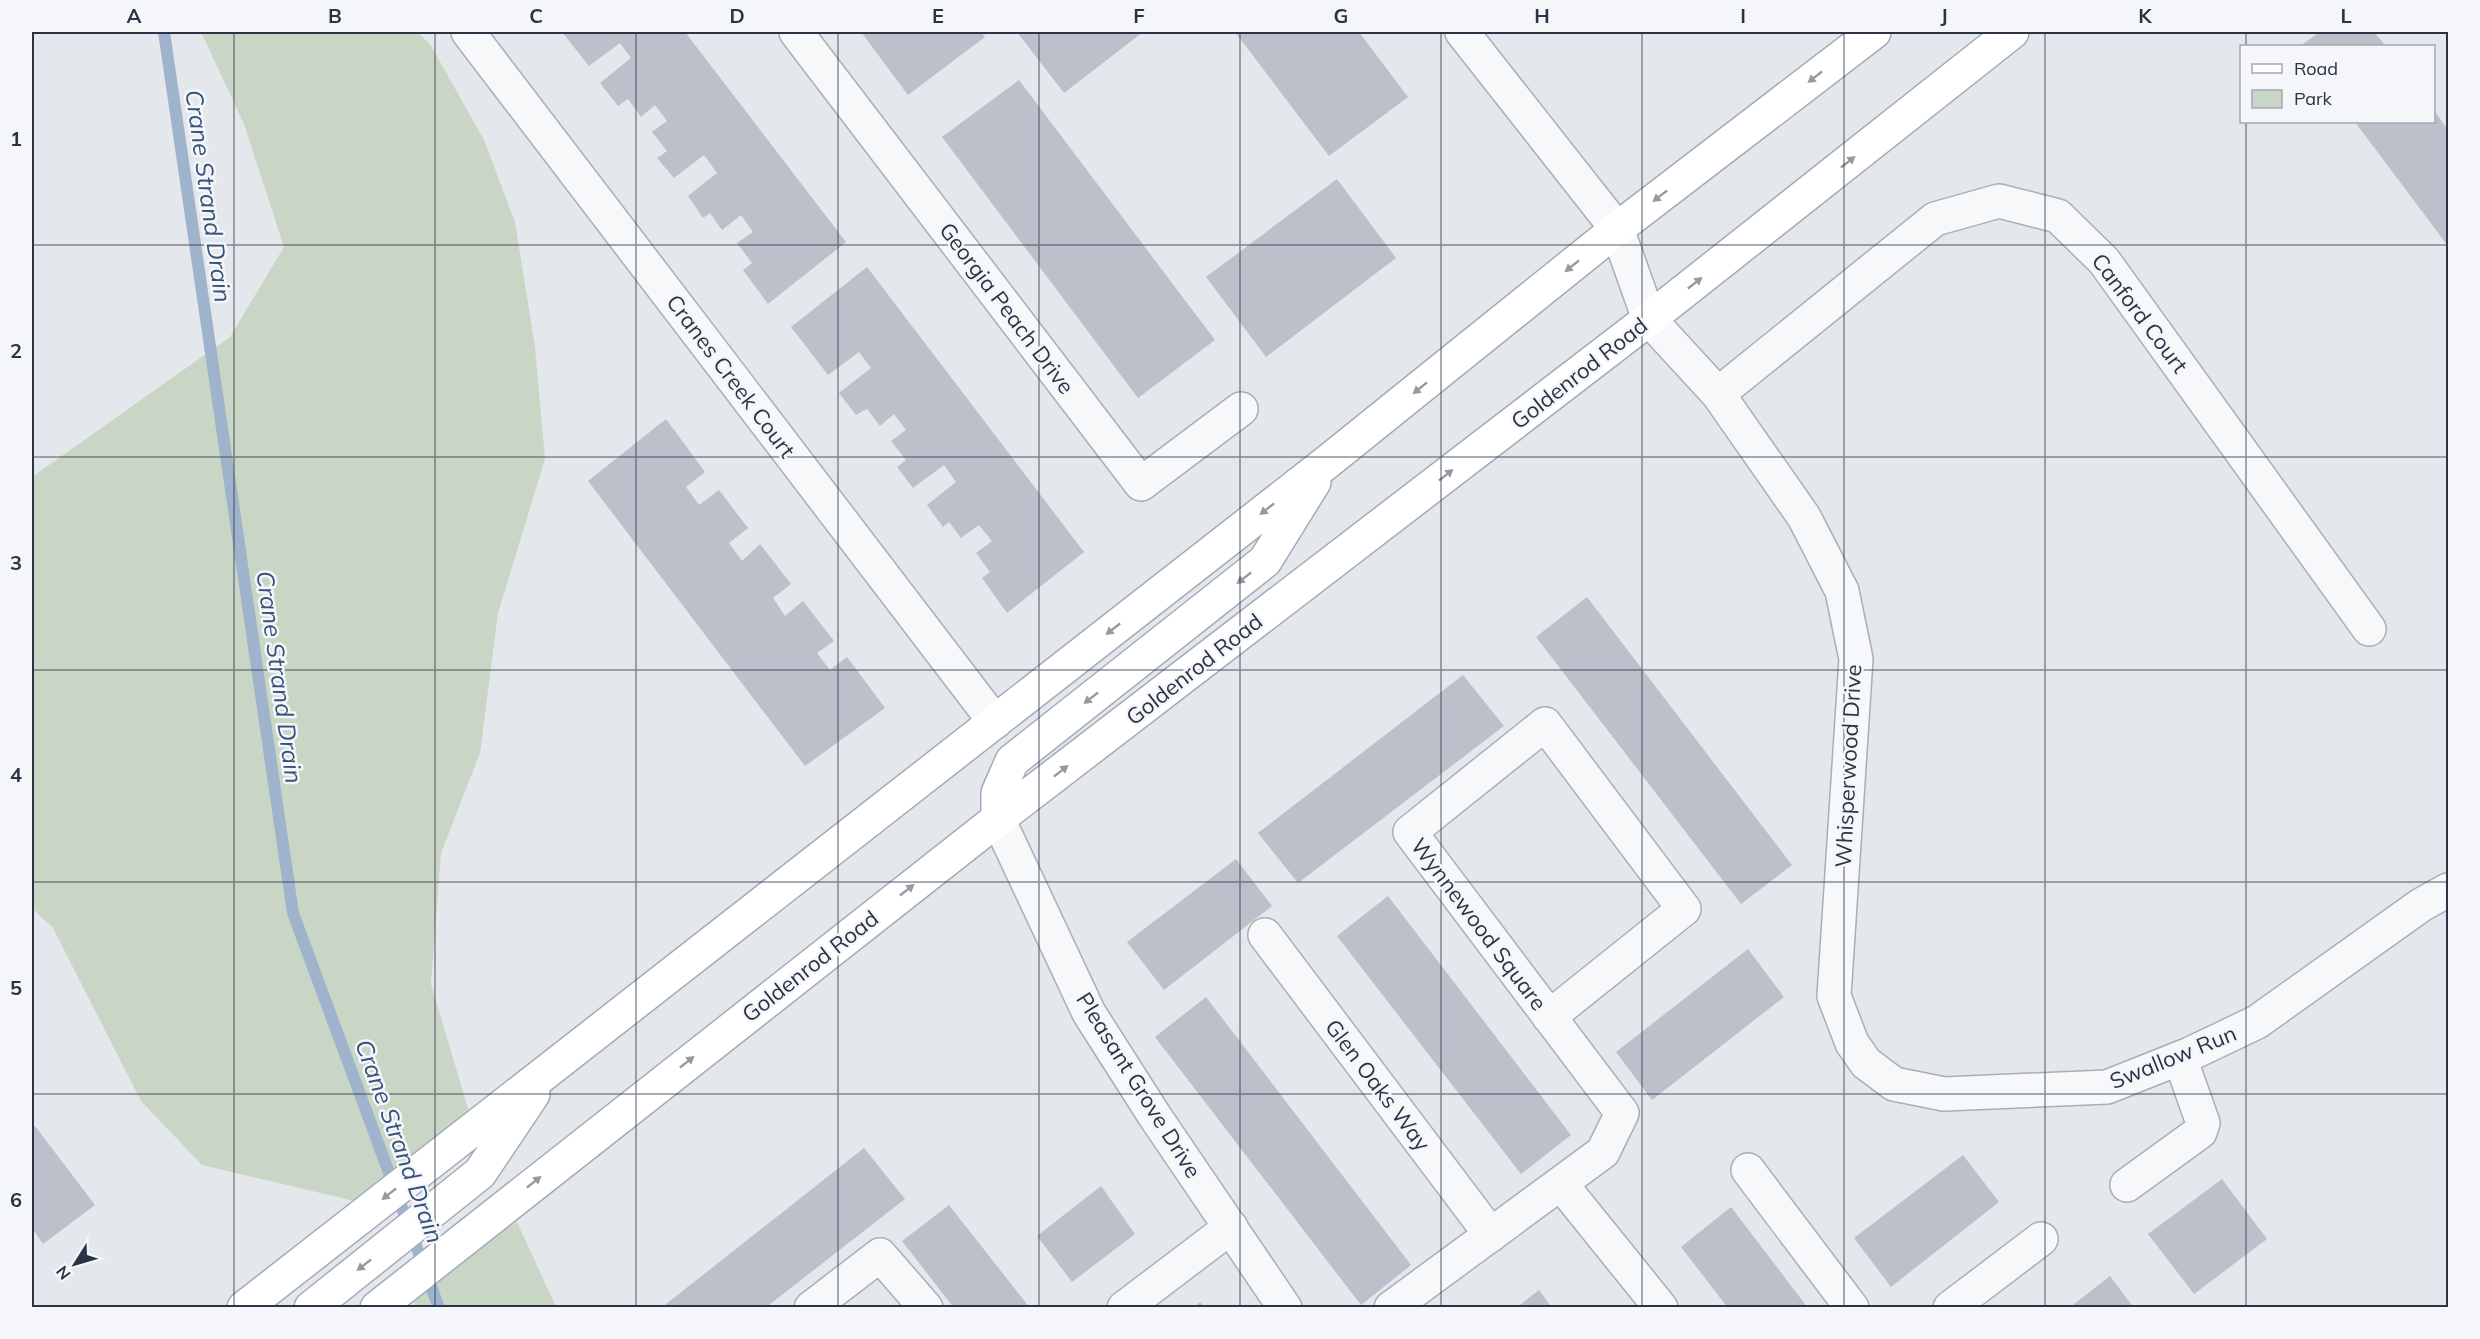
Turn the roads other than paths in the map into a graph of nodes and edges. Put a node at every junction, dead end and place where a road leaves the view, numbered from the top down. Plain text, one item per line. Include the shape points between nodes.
1 (468, 32) edge
2 (796, 32) edge
3 (1462, 32) edge
4 (1874, 32) edge
5 (2012, 32) edge
6 (1617, 229) junction
7 (1649, 319) junction
8 (1718, 394) junction
9 (1241, 409) dead end
10 (1326, 463) junction
11 (2370, 629) dead end
12 (995, 722) junction
13 (998, 819) junction
14 (2448, 890) edge
15 (1265, 935) dead end
16 (1834, 996) joint
17 (1549, 1017) junction
18 (2180, 1058) junction
19 (549, 1070) junction
20 (1748, 1170) dead end
21 (1561, 1184) junction
22 (2127, 1185) dead end
23 (1232, 1227) junction
24 (1491, 1235) junction
25 (2041, 1239) dead end
26 (244, 1308) edge
27 (310, 1308) edge
28 (377, 1308) edge
29 (811, 1308) edge
30 (926, 1308) edge
31 (1124, 1308) edge
32 (1285, 1308) edge
33 (1391, 1308) edge
34 (1661, 1308) edge
35 (1852, 1308) edge
36 (1950, 1308) edge

1 - 12 street, Cranes Creek Court
2 - 9 street, Georgia Peach Drive via 1141,484
3 - 6 street
4 -> 6 main road
7 -> 5 main road, Goldenrod Road
6 - 7 street
6 -> 10 main road
7 - 8 street, Whisperwood Drive
13 -> 7 main road, Goldenrod Road
8 - 11 street, Canford Court via 1935,219 1999,201 2058,216 2104,261
8 - 16 street, Whisperwood Drive via 1804,517 1842,591 1856,658
10 -> 12 main road
10 -> 13 main road via 1265,561 1011,761 998,793
12 - 19 main road
13 - 23 street, Pleasant Grove Drive via 1089,1013
28 -> 13 main road, Goldenrod Road
14 - 18 street, Swallow Run via 2421,904 2257,1022
15 - 24 street, Glen Oaks Way
16 - 18 street, Swallow Run via 1852,1043 1866,1062 1894,1084 1944,1094 2107,1087
17 - 17 street, Wynnewood Square via 1410,832 1545,724 1684,909
17 - 21 street, Wynnewood Square via 1622,1113 1603,1152
18 - 22 street via 2204,1122 2200,1132
19 -> 26 main road
19 -> 27 main road via 480,1173
20 - 35 street
21 - 24 street
21 - 34 street
23 - 31 street
23 - 32 street, Pleasant Grove Drive
24 - 33 street
25 - 36 street
29 - 30 street via 880,1255

